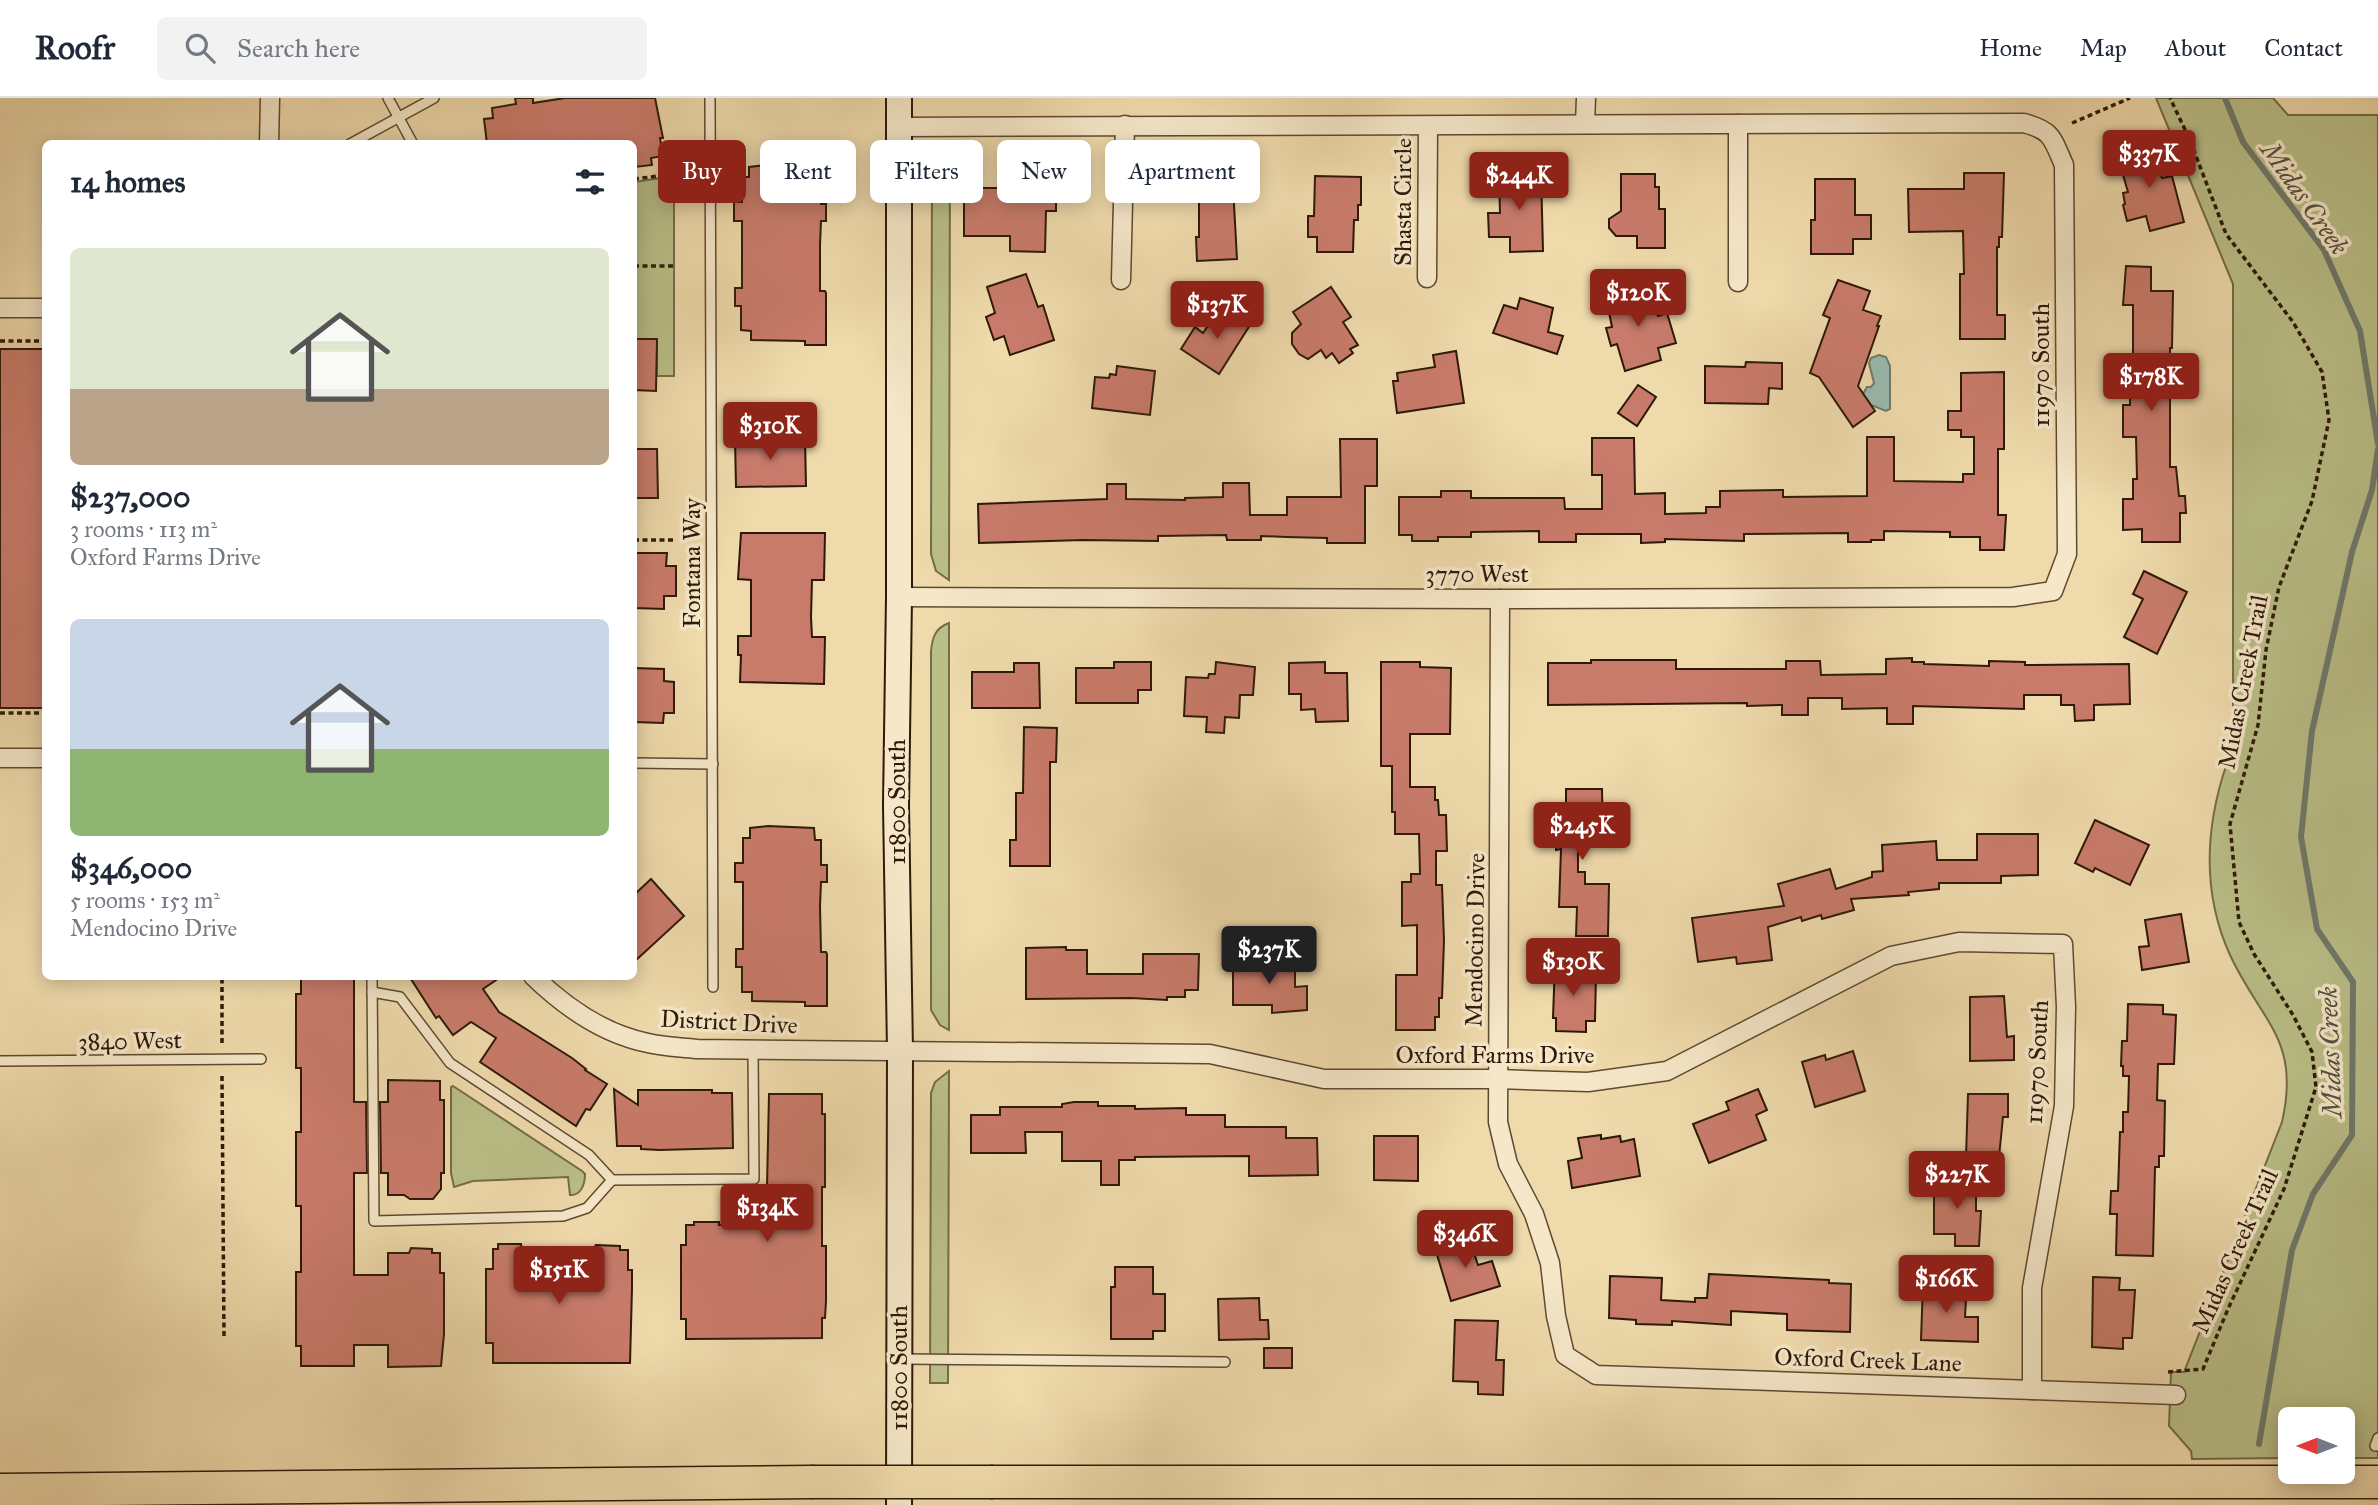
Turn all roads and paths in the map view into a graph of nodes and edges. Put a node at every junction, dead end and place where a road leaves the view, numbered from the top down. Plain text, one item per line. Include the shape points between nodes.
1 (270, 98) edge
2 (388, 98) edge
3 (434, 98) edge
4 (710, 98) edge
5 (899, 98) edge
6 (1586, 98) edge
7 (2130, 98) edge
8 (2171, 98) edge
9 (400, 118) junction
10 (2072, 123) dead end
11 (1585, 124) junction
12 (1738, 124) junction
13 (1125, 125) junction
14 (1427, 126) junction
15 (899, 127) junction
16 (269, 140) edge
17 (358, 140) edge
18 (411, 140) edge
19 (658, 176) edge
20 (637, 179) edge
21 (676, 265) dead end
22 (637, 266) edge
23 (1427, 278) dead end
24 (1121, 280) dead end
25 (1738, 282) dead end
26 (0, 308) edge
27 (42, 308) edge
28 (0, 341) edge
29 (42, 341) edge
30 (637, 540) edge
31 (676, 540) dead end
32 (2053, 590) joint
33 (899, 597) junction
34 (1500, 599) junction
35 (0, 713) edge
36 (42, 713) edge
37 (0, 758) edge
38 (42, 758) edge
39 (637, 763) edge
40 (713, 764) junction
41 (2063, 944) joint
42 (222, 980) edge
43 (372, 980) edge
44 (537, 980) edge
45 (713, 987) dead end
46 (372, 992) junction
47 (222, 1049) dead end
48 (753, 1050) junction
49 (900, 1051) junction
50 (261, 1059) dead end
51 (0, 1061) edge
52 (222, 1076) dead end
53 (1497, 1079) junction
54 (612, 1180) junction
55 (224, 1338) dead end
56 (1565, 1354) joint
57 (899, 1359) junction
58 (1225, 1362) dead end
59 (2168, 1372) dead end
60 (2032, 1390) junction
61 (2176, 1395) dead end
62 (2378, 1438) edge
63 (2378, 1446) edge
64 (2378, 1482) edge
65 (0, 1490) edge
66 (899, 1505) edge

1 - 16 street
2 - 9 lane
3 - 9 lane
4 - 40 lane, Fontana Way
5 - 15 main road, 11800 South
6 - 11 street
7 - 10 path
8 - 59 path, Midas Creek Trail via 2227,234 2293,322 2322,372 2329,420 2312,502 2279,587 2258,725 2230,824 2239,922 2312,1052 2316,1087 2284,1189 2203,1369
9 - 17 lane
9 - 18 lane
11 - 12 street
11 - 14 street
12 - 25 street
12 - 32 street, 11970 South via 2024,123 2042,128 2053,140 2064,165 2067,554
13 - 14 street
13 - 15 street
13 - 24 street
14 - 23 street, Shasta Circle
15 - 33 main road, 11800 South
19 - 20 path
21 - 22 path
26 - 27 street
28 - 29 path
30 - 31 path
32 - 34 street, 3770 West via 2014,597
33 - 34 street, 3770 West
33 - 49 main road, 11800 South
34 - 53 street, Mendocino Drive
35 - 36 path
37 - 38 street
39 - 40 lane
40 - 45 lane, Fontana Way
41 - 53 street, Oxford Farms Drive via 1959,942 1891,956 1667,1070 1588,1082
41 - 60 street, 11970 South via 2064,1106 2032,1288
42 - 47 path
43 - 46 lane
44 - 48 street, District Drive via 559,1001 601,1028 647,1043
46 - 54 lane via 400,997 450,1063 589,1155
46 - 54 lane via 374,1221 563,1216 587,1208
48 - 49 street, District Drive
48 - 54 lane via 754,1179
49 - 53 street, Oxford Farms Drive via 1210,1054 1324,1079
49 - 57 main road, 11800 South
50 - 51 lane, 3840 West
52 - 55 path
53 - 56 street, Mendocino Drive via 1498,1122 1508,1164 1534,1214 1550,1263
56 - 60 street, Oxford Creek Lane via 1596,1375
57 - 58 lane
57 - 66 main road, 11800 South
60 - 61 street, Oxford Creek Lane
62 - 63 lane
64 - 65 highway, bridge via 811,1482

